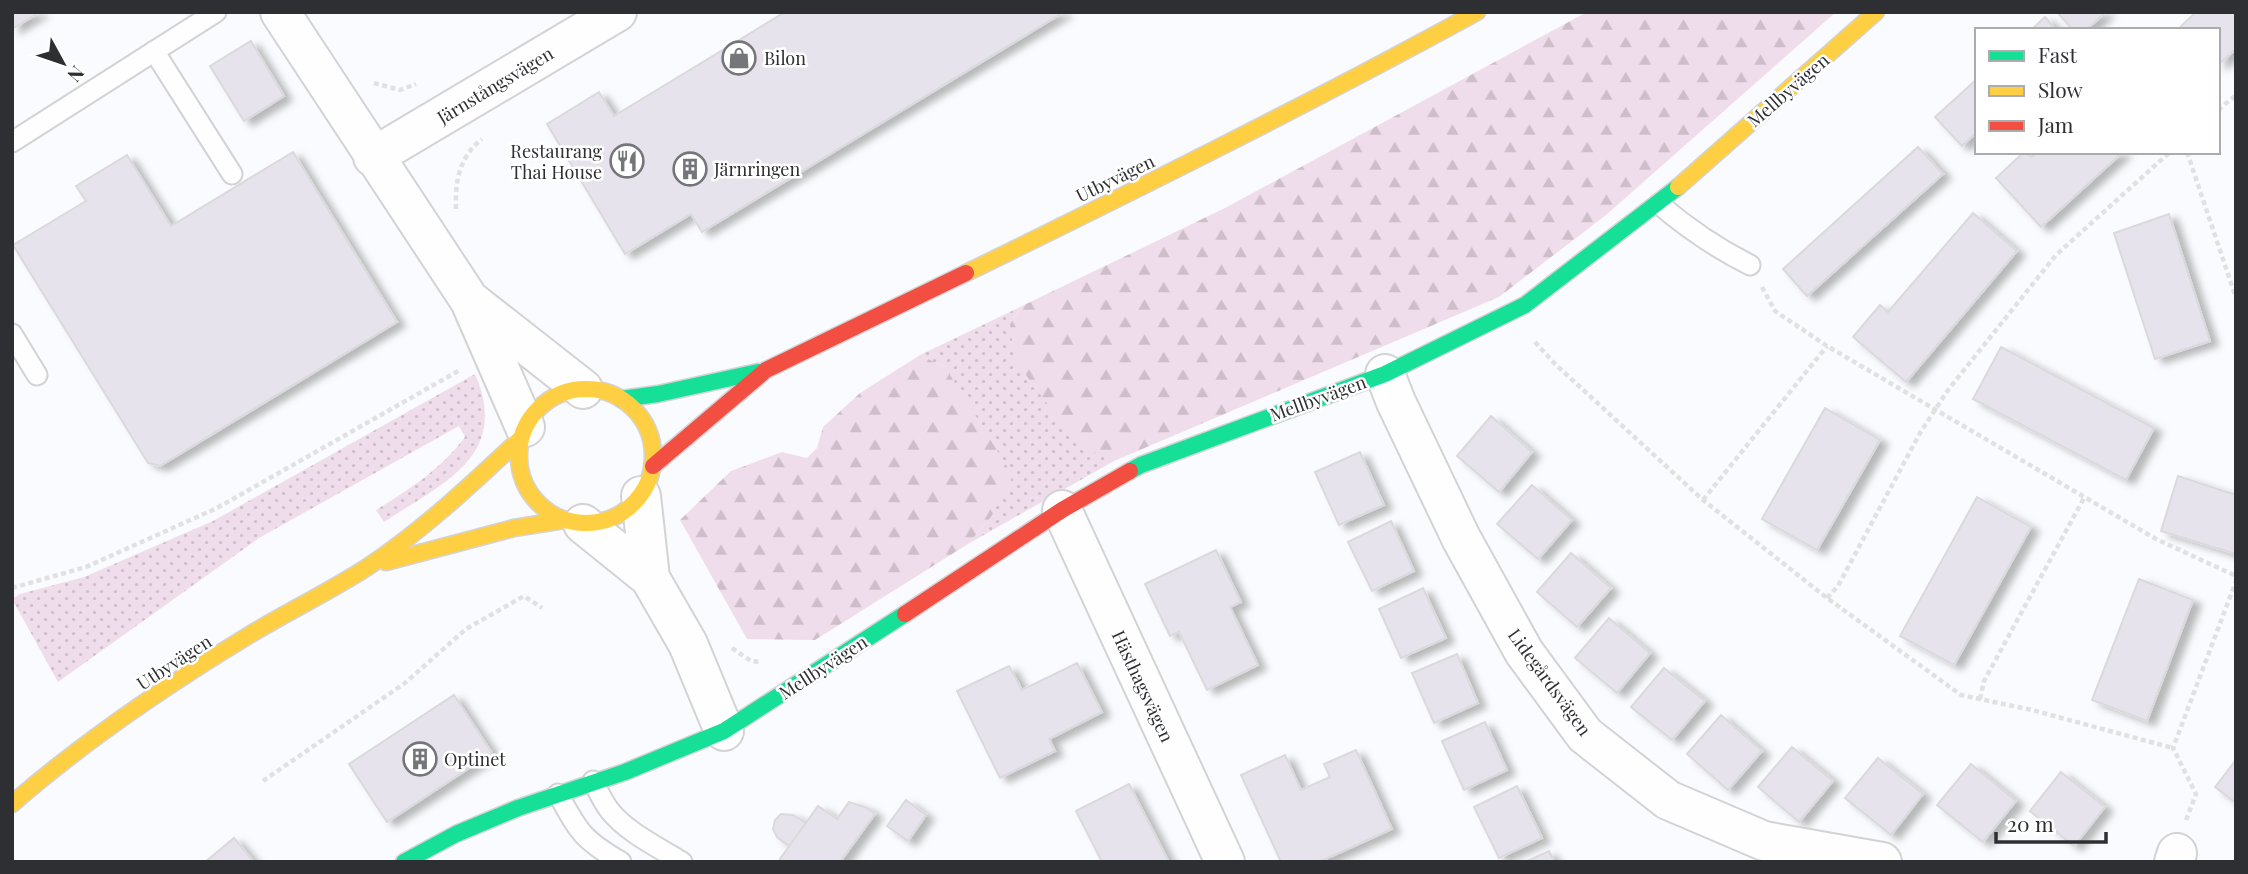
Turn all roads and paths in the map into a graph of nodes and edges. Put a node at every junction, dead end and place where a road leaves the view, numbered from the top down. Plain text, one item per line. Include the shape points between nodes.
1 (216, 12) edge
2 (280, 12) edge
3 (617, 12) edge
4 (1477, 12) edge
5 (1876, 12) edge
6 (154, 51) junction
7 (369, 79) dead end
8 (425, 81) dead end
9 (2236, 95) edge
10 (470, 101) junction
11 (2220, 108) edge
12 (12, 142) edge
13 (2168, 154) edge
14 (2188, 154) edge
15 (373, 157) junction
16 (232, 174) dead end
17 (1659, 204) junction
18 (456, 212) dead end
19 (1750, 265) joint
20 (2236, 298) edge
21 (470, 301) junction
22 (12, 334) edge
23 (1528, 334) dead end
24 (1827, 346) junction
25 (467, 366) dead end
26 (766, 370) junction
27 (1385, 374) junction
28 (37, 375) dead end
29 (583, 389) junction
30 (621, 399) junction
31 (1936, 410) junction
32 (523, 433) junction
33 (647, 481) junction
34 (2084, 498) junction
35 (1703, 500) junction
36 (1062, 510) junction
37 (573, 522) junction
38 (367, 567) junction
39 (650, 578) junction
40 (2236, 578) edge
41 (12, 588) edge
42 (1826, 598) junction
43 (542, 608) dead end
44 (729, 646) dead end
45 (763, 662) dead end
46 (1980, 699) junction
47 (724, 731) junction
48 (2172, 748) junction
49 (263, 781) dead end
50 (593, 781) junction
51 (558, 794) junction
52 (12, 804) edge
53 (2175, 858) edge
54 (404, 862) edge
55 (621, 862) edge
56 (682, 862) edge
57 (1224, 862) edge
58 (1882, 862) edge

1 - 6 lane
2 - 15 street
3 - 10 street, Järnstångsvägen
4 - 26 main road, Utbyvägen via 1188,164
5 - 17 main road, Mellbyvägen
6 - 12 lane
6 - 16 lane
7 - 8 path via 400,90
9 - 11 path
10 - 15 street, Järnstångsvägen
10 - 18 path via 490,133 464,159 455,184
13 - 31 path via 2056,255
14 - 20 path
15 - 21 street
17 - 19 lane via 1718,249
17 - 27 main road, Mellbyvägen via 1525,305
19 - 24 path via 1775,311
21 - 29 street
21 - 32 street
22 - 28 lane
23 - 35 path
24 - 31 path
24 - 35 path
25 - 41 path via 217,508 86,567
26 - 30 main road, Utbyvägen
26 - 33 main road, Utbyvägen
27 - 36 main road, Mellbyvägen via 1141,465
27 - 58 street, Lidegårdsvägen via 1473,561 1524,652 1585,735 1668,800 1764,841
29 - 30 main road, Utbyvägen
29 - 32 main road, Utbyvägen via 559,394 539,408
30 - 33 main road via 647,428 652,446
31 - 34 path
31 - 42 path via 1838,586
32 - 37 main road via 518,458 531,496 545,510
32 - 38 main road, Utbyvägen via 452,501
33 - 37 main road, Utbyvägen via 629,508 615,517
33 - 39 street
34 - 40 path
34 - 46 path via 1984,681
35 - 42 path
36 - 47 main road, Mellbyvägen
36 - 57 street, Hästhagsvägen
37 - 38 main road, Utbyvägen via 514,528
37 - 39 street
38 - 52 main road, Utbyvägen via 246,637 145,704 40,778
39 - 47 street via 688,644
40 - 48 path
42 - 46 path via 1961,695
43 - 49 path via 524,596 466,629 405,683
44 - 45 path via 751,661
46 - 48 path
47 - 50 main road, Mellbyvägen via 650,763
48 - 53 path via 2196,794
50 - 51 main road, Mellbyvägen
50 - 56 lane via 618,819
51 - 54 main road, Mellbyvägen via 456,834
51 - 55 lane via 578,831

